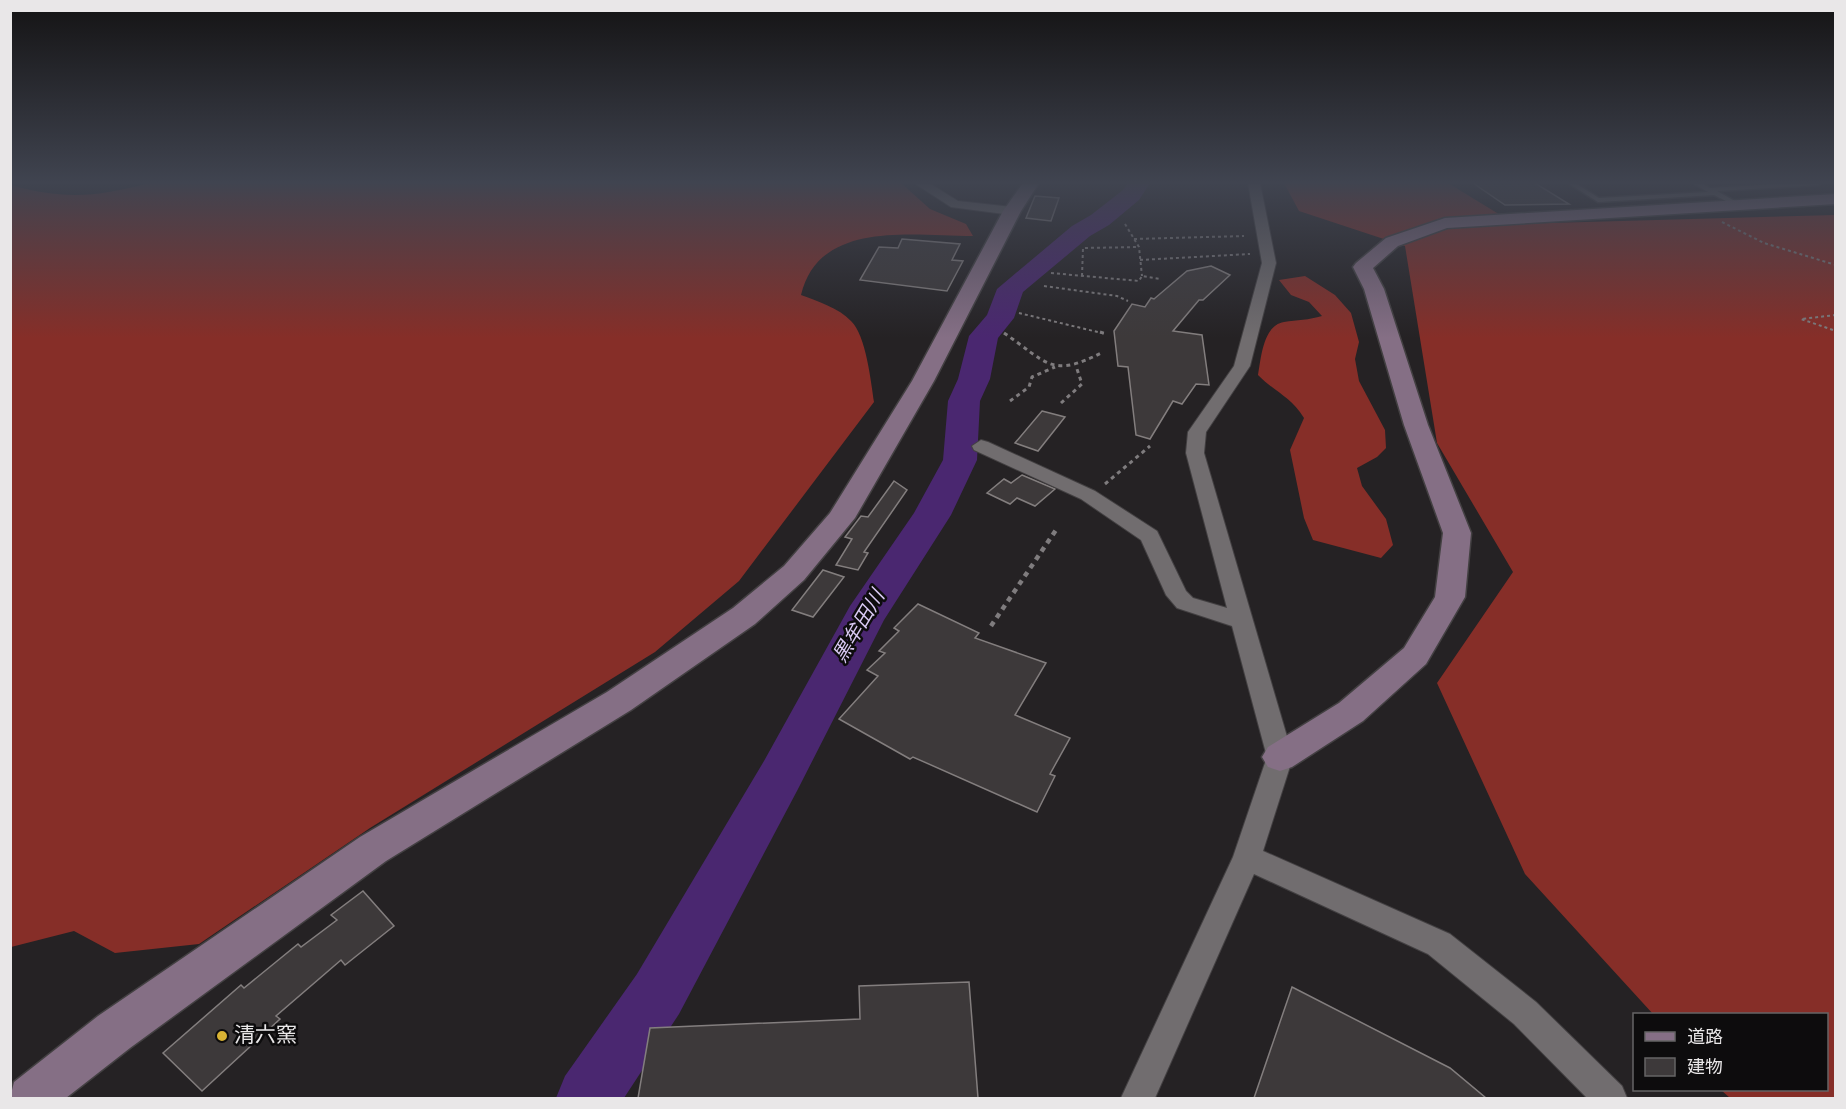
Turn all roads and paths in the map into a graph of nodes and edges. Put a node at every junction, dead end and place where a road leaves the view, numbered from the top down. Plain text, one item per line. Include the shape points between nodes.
1 (1002, 235) edge
2 (1131, 235) edge
3 (1264, 235) edge
4 (1412, 235) edge
5 (1748, 235) edge
6 (1244, 236) dead end
7 (1134, 239) junction
8 (1139, 247) junction
9 (1256, 254) dead end
10 (1140, 260) junction
11 (1836, 266) edge
12 (1051, 273) dead end
13 (1082, 276) junction
14 (1142, 276) junction
15 (1160, 279) dead end
16 (1044, 286) dead end
17 (1128, 301) dead end
18 (1019, 313) dead end
19 (1836, 315) edge
20 (1836, 331) edge
21 (1004, 333) dead end
22 (1107, 334) dead end
23 (1103, 352) dead end
24 (1076, 366) junction
25 (1055, 367) junction
26 (1010, 401) dead end
27 (1061, 403) dead end
28 (981, 446) dead end
29 (1150, 446) dead end
30 (1097, 490) dead end
31 (1058, 527) dead end
32 (1242, 621) junction
33 (991, 626) dead end
34 (1280, 757) junction
35 (1247, 857) junction
36 (30, 1098) edge
37 (1138, 1098) edge
38 (1610, 1098) edge

1 - 36 street via 923,381 841,518 794,573 744,616 619,701 373,849 114,1032
2 - 7 path
3 - 32 street via 1269,263 1242,366 1197,432 1195,453
4 - 34 street via 1392,242 1363,267 1374,289 1416,425 1457,533 1450,597 1415,656 1351,712
5 - 11 path
6 - 7 path
7 - 8 path
8 - 10 path
8 - 13 path via 1083,248
9 - 10 path
10 - 14 path
12 - 13 path
13 - 14 path via 1139,281
14 - 15 path
16 - 17 path
18 - 22 path
19 - 20 path via 1801,319
21 - 25 path
23 - 24 path
24 - 25 path
24 - 27 path via 1082,384
25 - 26 path via 1032,377 1029,387
28 - 32 street via 1088,495 1150,536 1177,595 1185,603
29 - 30 path
31 - 33 path
32 - 34 street
34 - 35 street
35 - 37 street
35 - 38 street via 1439,944 1525,1013

